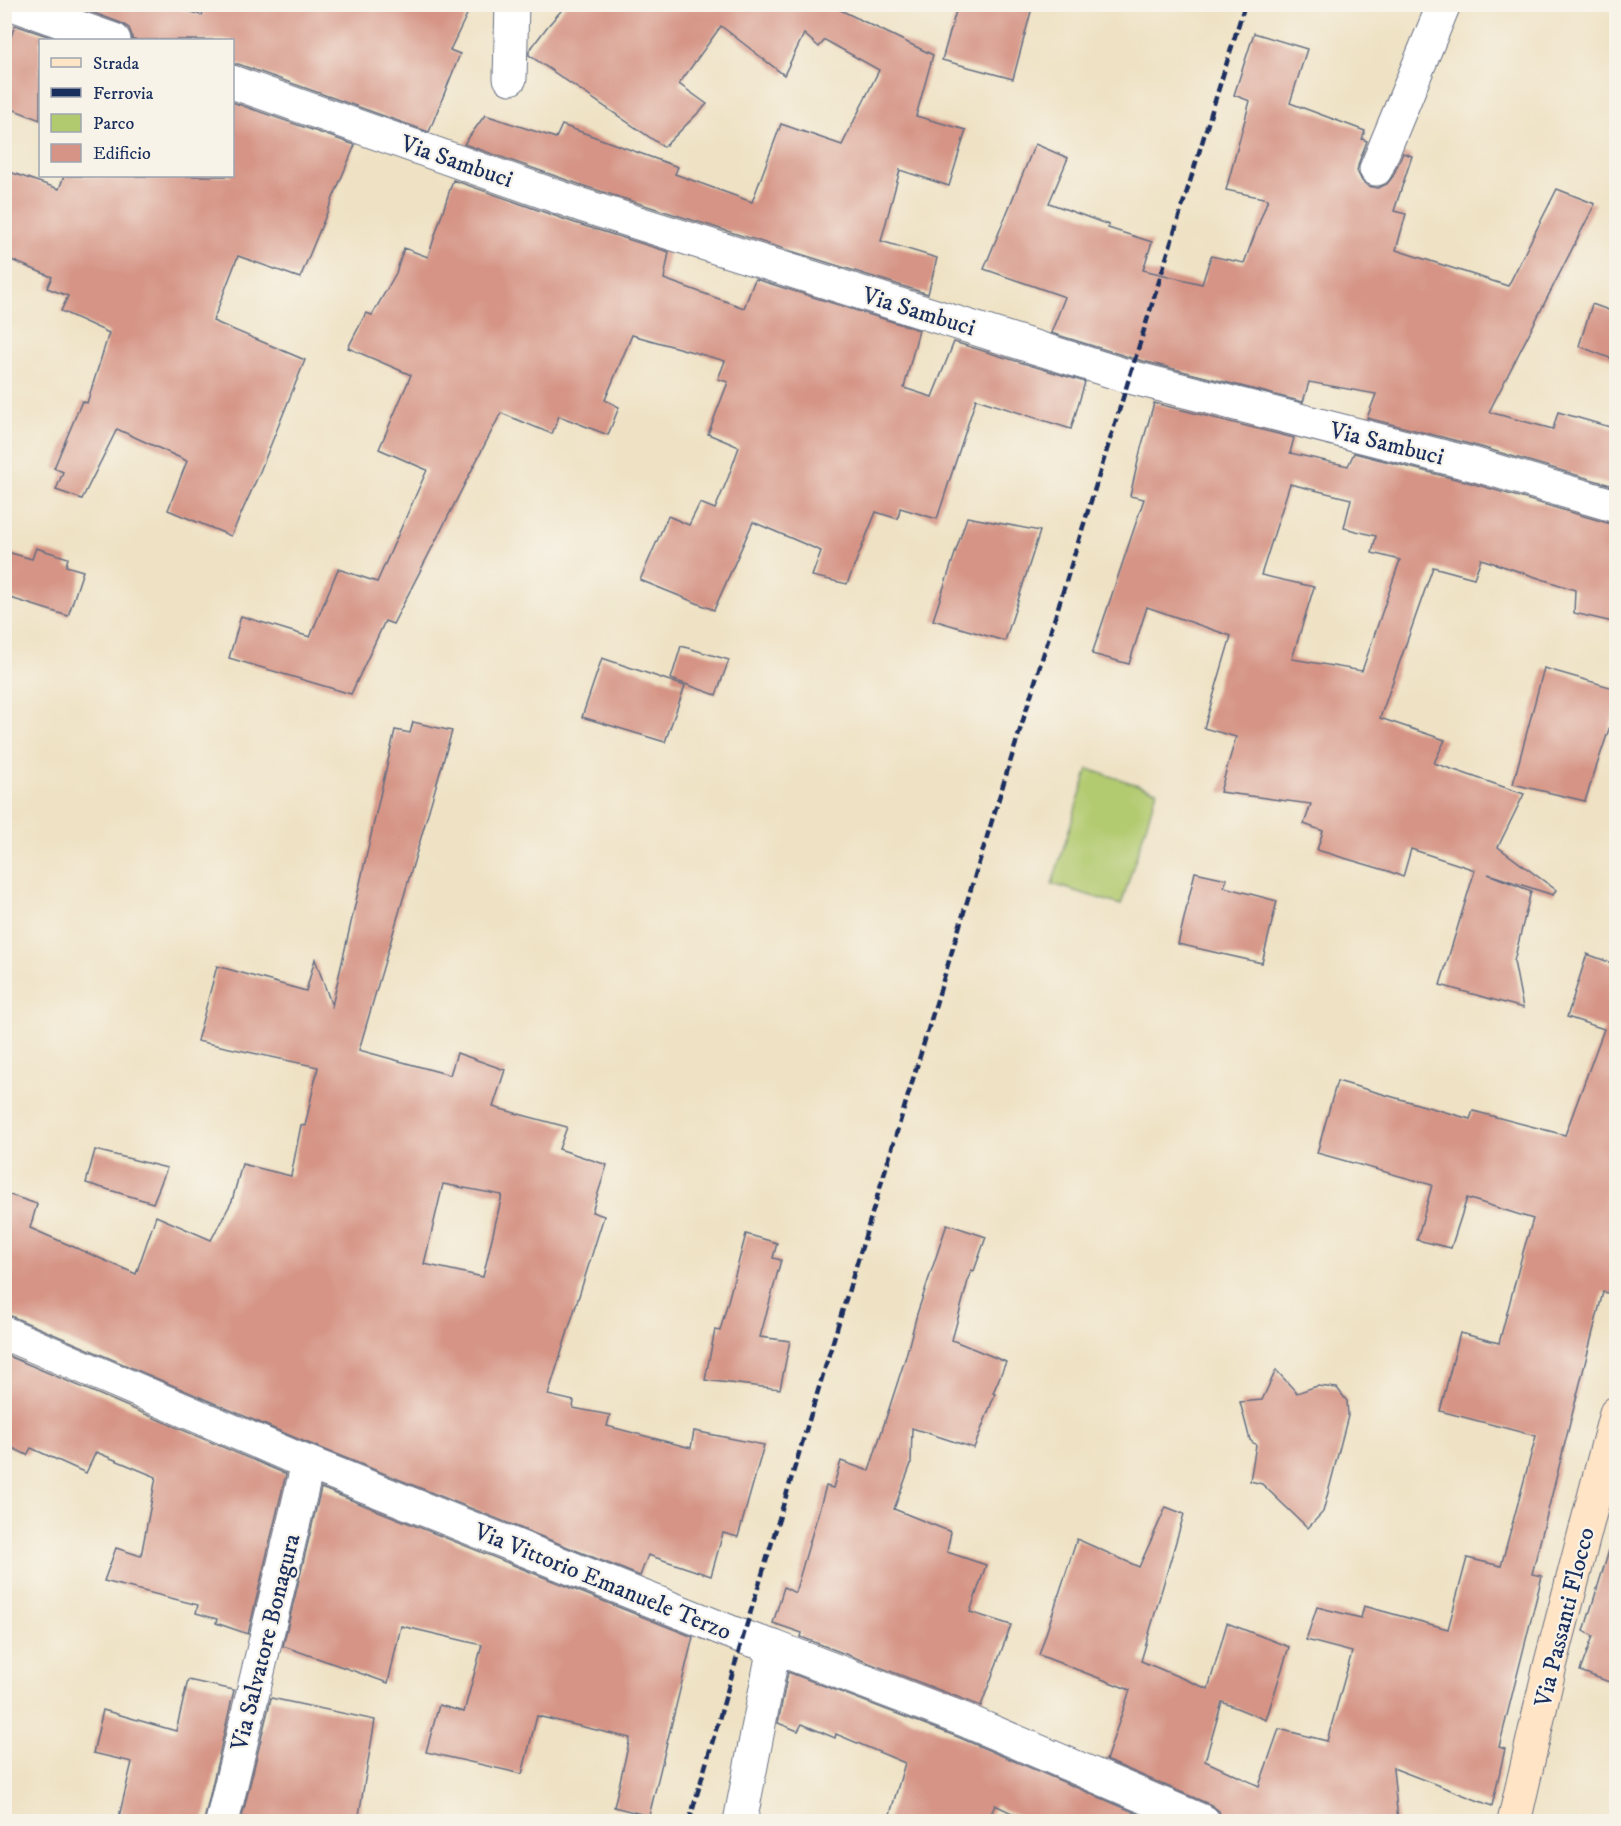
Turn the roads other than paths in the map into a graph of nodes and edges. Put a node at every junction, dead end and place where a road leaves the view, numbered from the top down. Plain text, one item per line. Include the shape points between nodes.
1 (12, 4) edge
2 (512, 4) edge
3 (1444, 4) edge
4 (111, 39) edge
5 (510, 78) dead end
6 (234, 83) edge
7 (1376, 169) dead end
8 (1617, 506) edge
9 (4, 1332) edge
10 (1617, 1413) edge
11 (308, 1463) junction
12 (774, 1647) junction
13 (222, 1821) edge
14 (740, 1821) edge
15 (1204, 1821) edge
16 (1514, 1821) edge

1 - 4 street
2 - 5 street
3 - 7 street
6 - 8 street, Via Sambuci via 581,205 1119,373 1476,465
9 - 11 street, Via Vittorio Emanuele Terzo
10 - 16 street, Via Passanti Flocco via 1550,1666
11 - 12 street, Via Vittorio Emanuele Terzo
11 - 13 street, Via Salvatore Bonagura
12 - 14 street
12 - 15 street, Via Vittorio Emanuele Terzo via 965,1720

